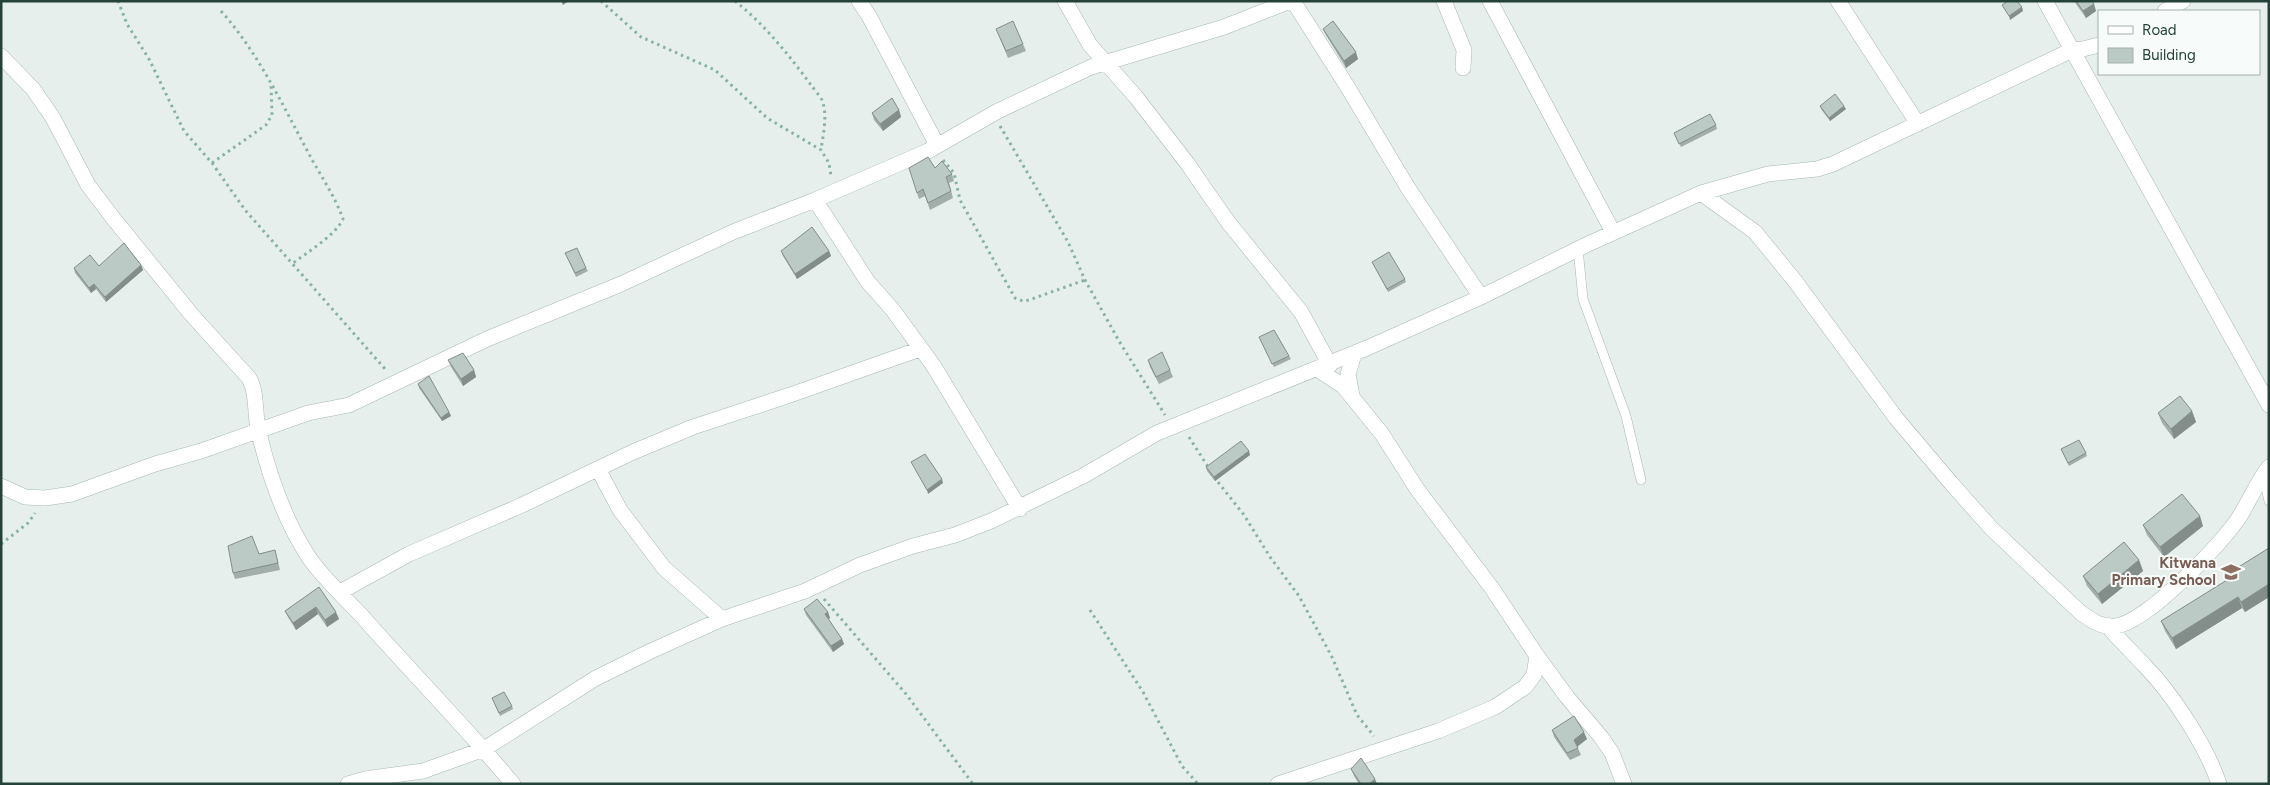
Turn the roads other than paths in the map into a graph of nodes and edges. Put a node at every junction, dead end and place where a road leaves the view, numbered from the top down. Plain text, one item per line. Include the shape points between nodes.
1 (859, 1) edge
2 (1065, 1) edge
3 (1292, 1) edge
4 (1444, 1) edge
5 (1490, 1) edge
6 (1838, 1) edge
7 (2045, 1) edge
8 (2183, 1) edge
9 (2167, 10) edge
10 (2098, 45) edge
11 (2072, 50) junction
12 (1, 56) edge
13 (1105, 62) junction
14 (1463, 68) dead end
15 (1918, 124) junction
16 (933, 148) junction
17 (1701, 193) junction
18 (815, 200) junction
19 (1613, 232) junction
20 (1578, 248) junction
21 (1481, 296) junction
22 (920, 349) junction
23 (1354, 354) junction
24 (1323, 367) junction
25 (1353, 398) junction
26 (2269, 405) edge
27 (258, 431) junction
28 (598, 468) junction
29 (2266, 471) edge
30 (1640, 480) dead end
31 (1, 486) edge
32 (2269, 501) edge
33 (1020, 508) junction
34 (340, 592) junction
35 (722, 619) junction
36 (2107, 625) junction
37 (1537, 656) junction
38 (484, 749) junction
39 (348, 784) edge
40 (513, 784) edge
41 (1278, 784) edge
42 (1624, 784) edge
43 (2219, 784) edge

1 - 16 street
2 - 13 street via 1090,45
3 - 13 street via 1224,27
3 - 21 street via 1348,86 1408,188
4 - 14 street via 1464,50
5 - 19 street
6 - 15 street
7 - 11 street
8 - 9 street
10 - 11 street
11 - 15 street
11 - 26 street
12 - 27 street via 33,89 53,118 88,186 112,218 254,385
13 - 16 street via 1067,77
13 - 24 street via 1136,97 1228,222 1300,312
15 - 17 street via 1833,164 1817,169 1768,174
16 - 18 street
17 - 19 street
17 - 36 street via 1755,232 1896,418 1991,528 2081,613 2098,624
18 - 22 street via 868,282
18 - 27 street via 733,232 621,284 478,343 349,405 308,413
19 - 20 street
20 - 21 street
20 - 30 lane via 1583,299 1626,416
21 - 23 street
22 - 28 street via 693,427
22 - 33 street
23 - 24 street
23 - 25 street via 1348,374
24 - 25 street
24 - 33 street via 1157,433
25 - 37 street via 1382,434 1417,489 1491,587
27 - 31 street via 72,494 25,497
27 - 34 street via 271,477 288,518 308,557
28 - 34 street via 409,554
28 - 35 street via 620,510 658,561
29 - 32 lane
29 - 36 street via 2239,518 2171,591 2133,620
33 - 35 street via 955,536 860,565 814,587
34 - 38 street
35 - 38 street via 596,678
36 - 43 street via 2147,668 2198,738
37 - 41 street via 1534,675 1526,687 1504,702 1438,732
37 - 42 street via 1612,753
38 - 39 street via 423,770
38 - 40 street

